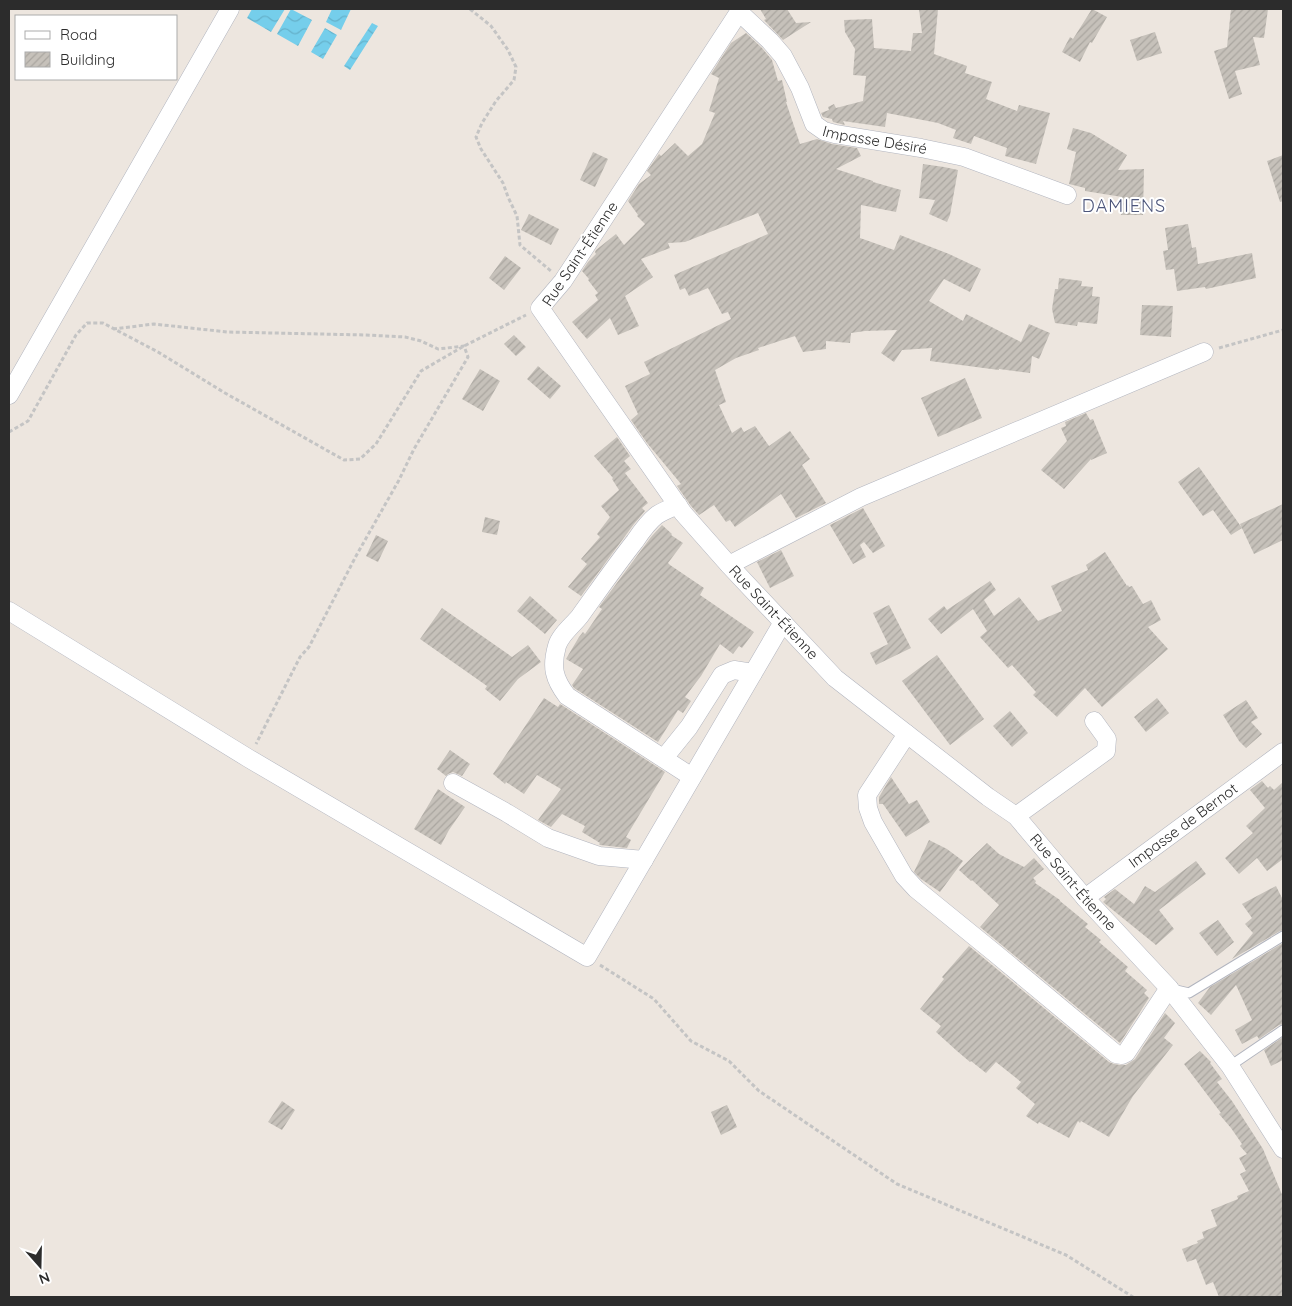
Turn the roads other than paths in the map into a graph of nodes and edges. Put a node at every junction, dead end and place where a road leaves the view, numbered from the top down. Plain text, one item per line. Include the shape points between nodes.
1 (230, 9) edge
2 (740, 10) edge
3 (1067, 195) dead end
4 (1204, 352) road end
5 (9, 396) edge
6 (678, 505) junction
7 (729, 565) junction
8 (9, 611) edge
9 (782, 622) junction
10 (753, 673) junction
11 (1094, 721) dead end
12 (906, 734) junction
13 (1283, 752) edge
14 (664, 758) junction
15 (692, 777) junction
16 (453, 783) dead end
17 (1016, 816) junction
18 (644, 860) junction
19 (1085, 898) junction
20 (1283, 936) edge
21 (1168, 988) junction
22 (1283, 1030) edge
23 (1230, 1066) junction
24 (1283, 1149) edge

1 - 5 street
2 - 3 street, Impasse Désiré via 783,56 814,124 824,130 964,157
2 - 6 street, Rue Saint-Étienne via 563,281 540,308
4 - 7 street via 861,497
6 - 7 street, Rue Saint-Étienne
6 - 14 street via 658,514 649,523 557,644 554,674 567,696
7 - 9 street, Rue Saint-Étienne
8 - 18 street via 248,758 587,957
9 - 10 street
9 - 12 street, Rue Saint-Étienne via 835,678
10 - 14 street via 734,670 722,676 689,727
10 - 15 street
11 - 17 street via 1107,739 1106,751
12 - 17 street, Rue Saint-Étienne
12 - 21 street via 867,796 873,822 904,876 916,889 1116,1054 1126,1053
13 - 19 street, Impasse de Bernot
14 - 15 street
15 - 18 street
16 - 18 street via 548,838 599,856
17 - 19 street, Rue Saint-Étienne
19 - 21 street, Rue Saint-Étienne
20 - 21 lane via 1189,993
21 - 23 street, Rue Saint-Étienne
22 - 23 lane
23 - 24 street, Rue Saint-Étienne

